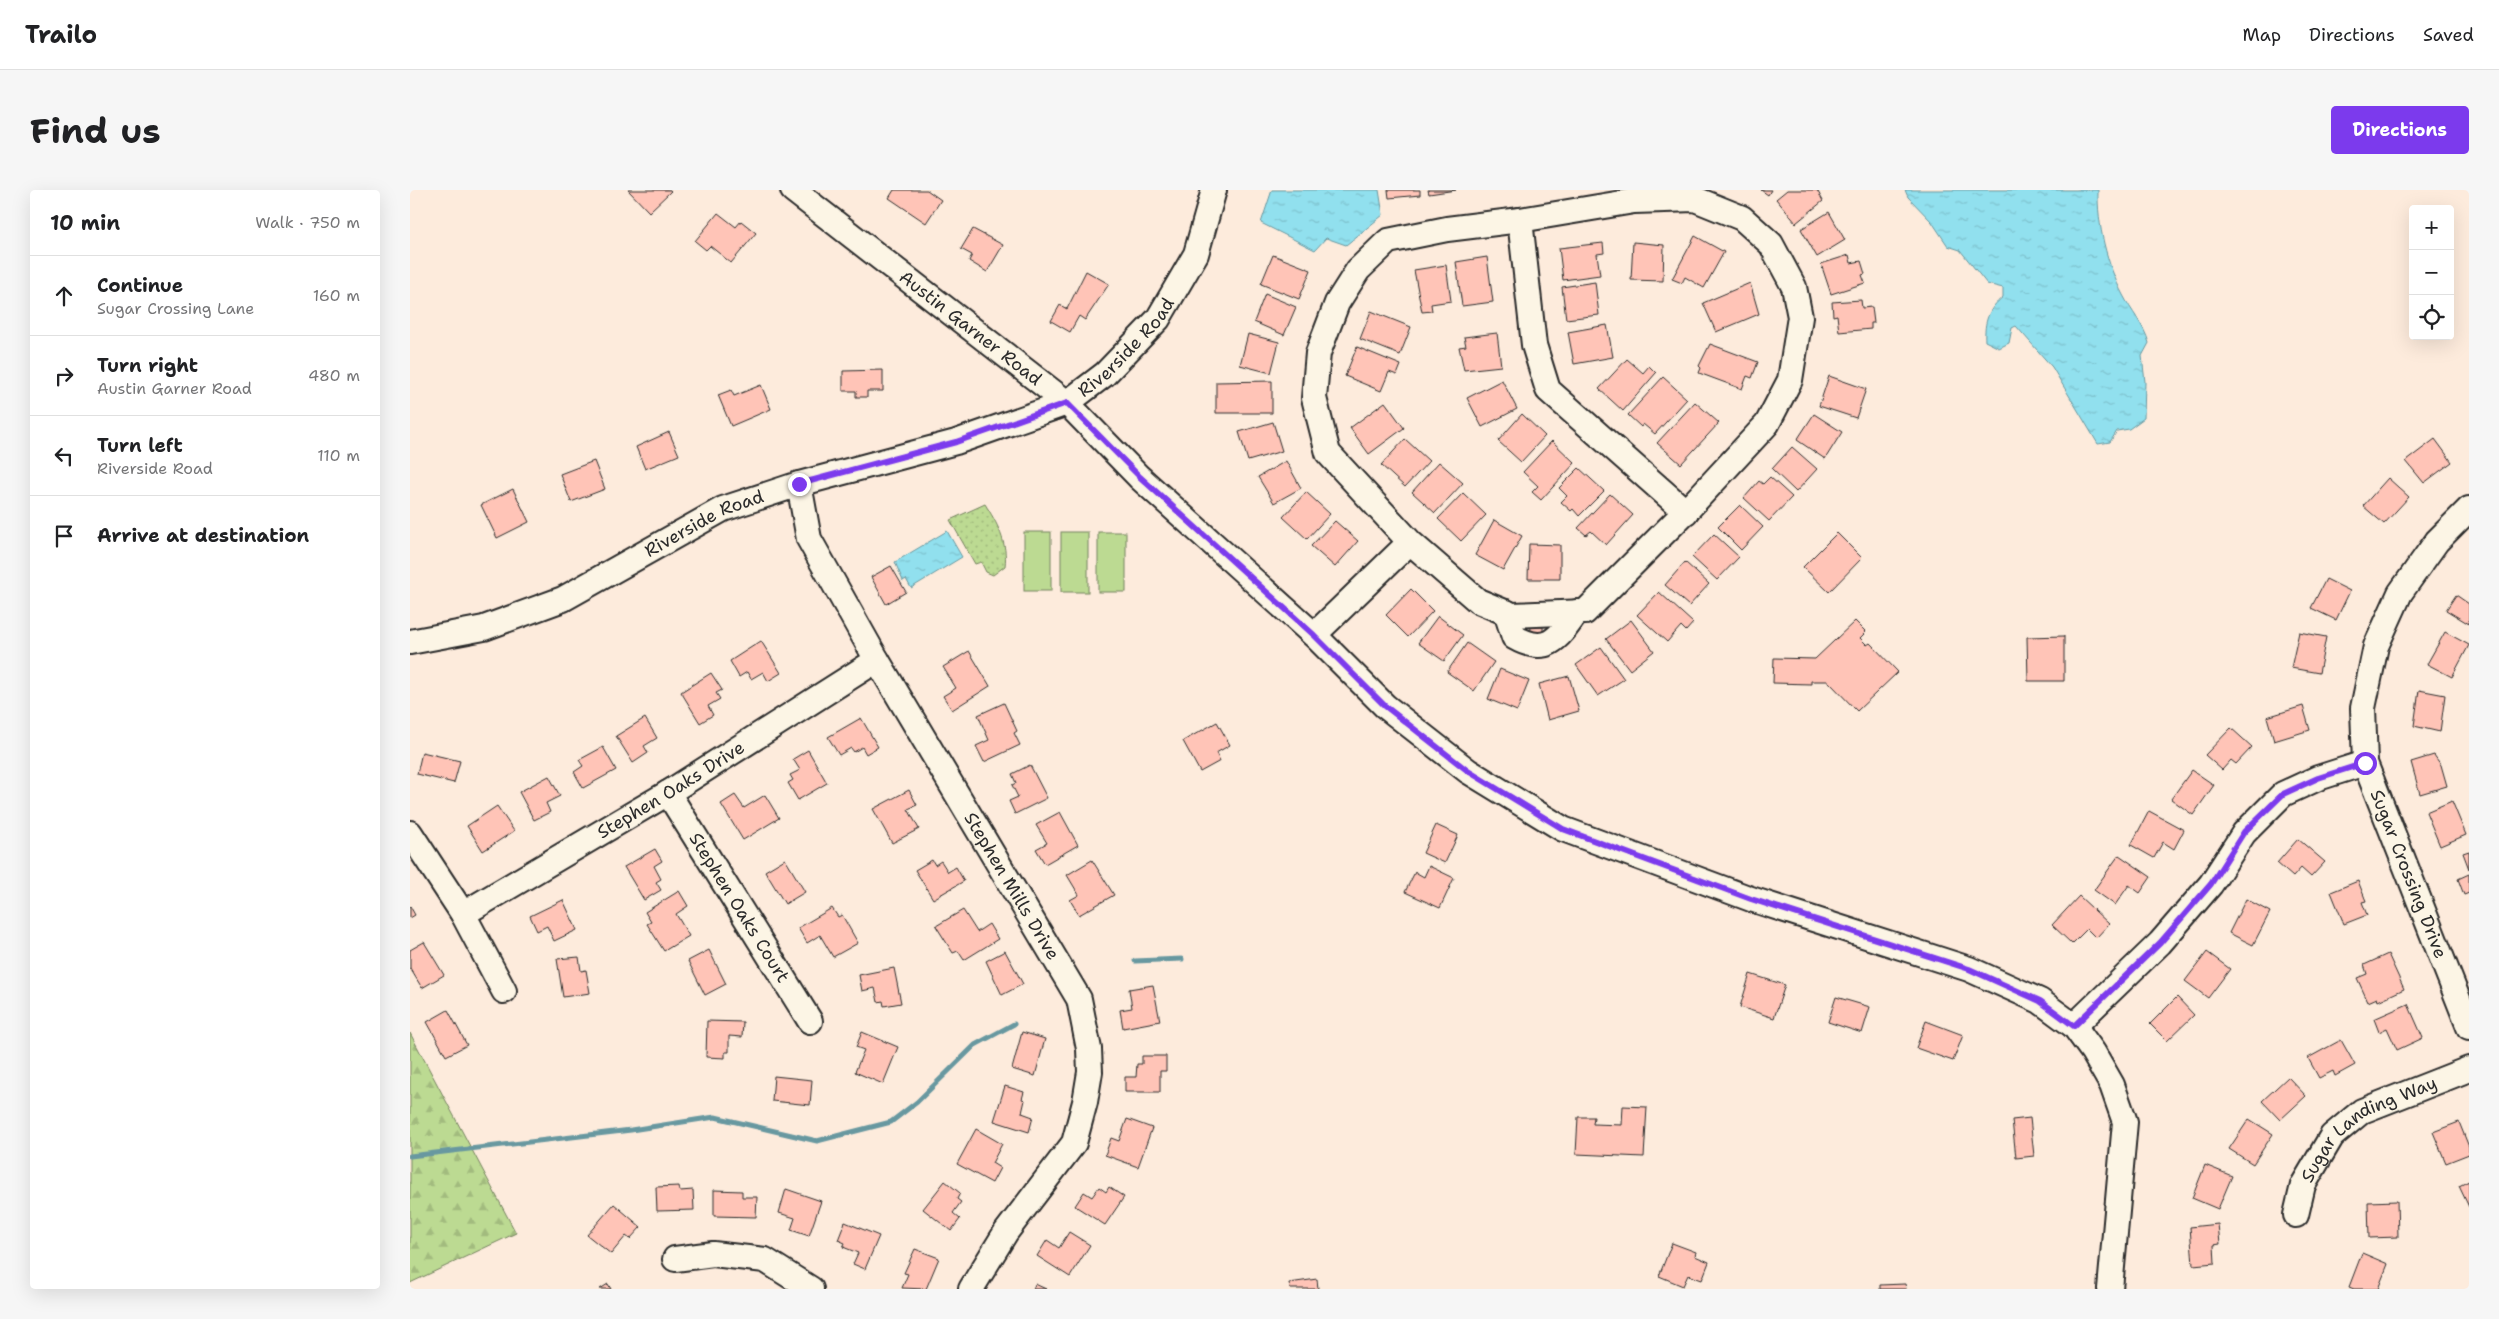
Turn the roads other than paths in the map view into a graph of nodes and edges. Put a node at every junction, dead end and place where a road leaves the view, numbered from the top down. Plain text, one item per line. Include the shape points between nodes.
1 (793, 190) edge
2 (1214, 190) edge
3 (1520, 220) junction
4 (1067, 403) junction
5 (799, 484) junction
6 (2469, 509) edge
7 (1686, 512) junction
8 (1410, 542) junction
9 (1506, 612) junction
10 (1577, 612) junction
11 (1314, 635) junction
12 (410, 642) edge
13 (877, 660) junction
14 (2365, 763) junction
15 (668, 794) junction
16 (410, 833) edge
17 (463, 914) junction
18 (504, 991) dead end
19 (810, 1021) dead end
20 (2074, 1026) junction
21 (2469, 1027) edge
22 (2469, 1070) edge
23 (2296, 1215) dead end
24 (674, 1259) dead end
25 (811, 1289) edge
26 (971, 1289) edge
27 (2110, 1289) edge

1 - 4 street, Austin Garner Road
2 - 4 street, Riverside Road via 1196,254 1158,319 1105,374
3 - 7 street via 1534,344 1548,390
3 - 7 street via 1634,201 1695,199 1742,218 1771,244 1794,288 1800,317 1790,380 1767,424
3 - 8 street via 1446,229 1388,241 1352,278 1337,303 1318,353 1314,398 1328,453
4 - 5 street, Riverside Road via 956,442
4 - 11 street, Austin Garner Road via 1140,477
5 - 12 street, Riverside Road via 723,509 563,599 484,628
5 - 13 street, Stephen Mills Drive via 809,539
6 - 14 street, Sugar Crossing Drive via 2437,541 2400,593 2376,646 2363,708
7 - 10 street via 1585,612
8 - 9 street via 1478,601
8 - 11 street
9 - 10 street
9 - 10 street via 1514,637 1530,646 1550,644
11 - 20 street, Austin Garner Road via 1385,706 1468,771 1563,829 1751,899 1969,969 2040,1001
13 - 15 street, Stephen Oaks Drive
13 - 26 street, Stephen Mills Drive via 1079,999 1089,1048 1090,1072 1074,1143 1006,1232
14 - 20 street via 2318,778 2283,794 2244,832 2211,884 2160,943
14 - 21 street, Sugar Crossing Drive
15 - 17 street, Stephen Oaks Drive
15 - 19 street, Stephen Oaks Court
16 - 17 street
17 - 18 street
20 - 27 street, Austin Garner Road via 2112,1085 2125,1122
22 - 23 street, Sugar Landing Way via 2362,1111 2332,1136 2303,1184
24 - 25 street via 713,1254 765,1260

